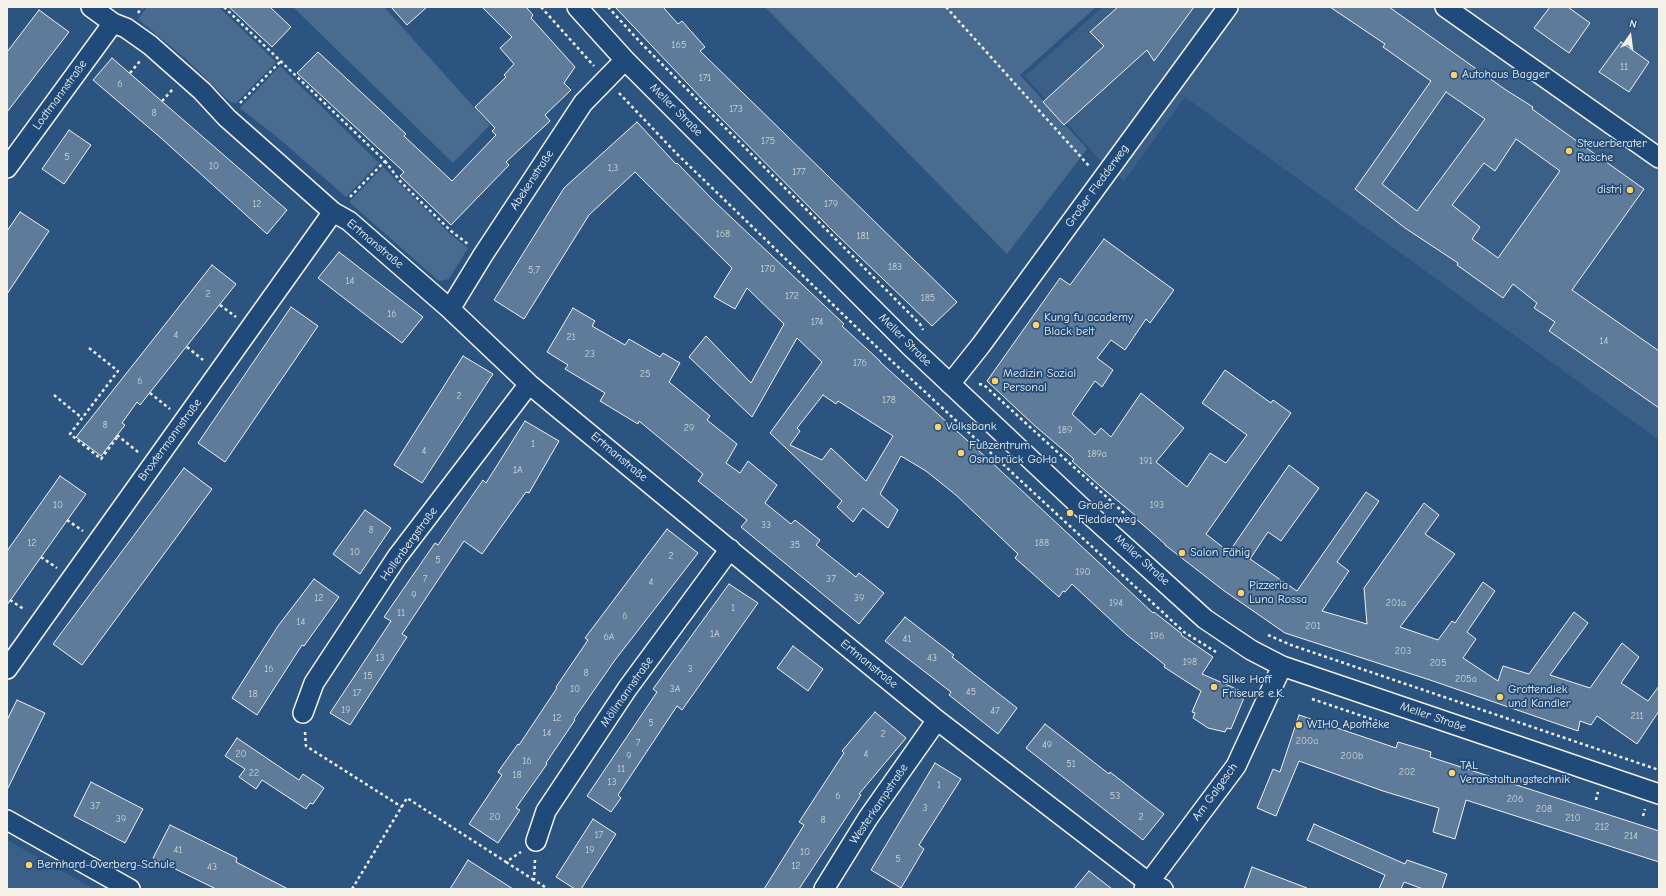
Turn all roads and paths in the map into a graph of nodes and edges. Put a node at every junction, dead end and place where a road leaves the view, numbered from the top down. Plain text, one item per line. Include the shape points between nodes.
1 (91, 7) edge
2 (224, 7) edge
3 (577, 7) edge
4 (608, 7) edge
5 (946, 7) edge
6 (1228, 7) edge
7 (1445, 7) edge
8 (113, 23) junction
9 (142, 59) dead end
10 (625, 60) junction
11 (280, 62) junction
12 (130, 73) dead end
13 (174, 87) dead end
14 (162, 101) dead end
15 (227, 118) junction
16 (1659, 158) edge
17 (385, 161) junction
18 (7, 168) edge
19 (1101, 180) junction
20 (333, 212) junction
21 (472, 246) dead end
22 (220, 305) dead end
23 (450, 309) junction
24 (238, 318) dead end
25 (920, 324) dead end
26 (187, 347) dead end
27 (89, 348) dead end
28 (207, 363) dead end
29 (529, 384) junction
30 (950, 384) junction
31 (984, 385) dead end
32 (150, 393) dead end
33 (54, 395) dead end
34 (172, 410) dead end
35 (82, 418) junction
36 (141, 455) dead end
37 (67, 520) dead end
38 (1136, 530) dead end
39 (85, 532) dead end
40 (730, 549) junction
41 (41, 557) dead end
42 (59, 570) dead end
43 (10, 600) dead end
44 (29, 612) dead end
45 (1267, 635) dead end
46 (1282, 666) junction
47 (7, 669) edge
48 (303, 713) joint
49 (937, 720) junction
50 (1659, 770) edge
51 (1549, 775) dead end
52 (1547, 783) dead end
53 (1598, 792) dead end
54 (1659, 794) edge
55 (1596, 800) dead end
56 (402, 806) junction
57 (1645, 808) dead end
58 (1643, 816) dead end
59 (7, 820) edge
60 (536, 841) junction
61 (506, 862) junction
62 (534, 880) junction
63 (1152, 887) edge
64 (130, 889) edge
65 (352, 889) edge
66 (548, 889) edge
67 (824, 889) edge

1 - 8 street, Ertmanstraße
2 - 11 path
3 - 10 street, Meller Straße
4 - 25 path
5 - 19 path
6 - 19 street, Großer Fledderweg
7 - 16 street
8 - 15 street, Ertmanstraße via 126,28 150,45 202,91
8 - 18 street, Lodtmannstraße
9 - 12 path
10 - 23 street, Abekenstraße via 583,103 482,255
10 - 30 street, Meller Straße
11 - 15 path
11 - 17 path
13 - 14 path
15 - 20 street, Ertmanstraße
17 - 20 path
17 - 21 path via 420,201
19 - 30 street, Großer Fledderweg
20 - 23 street, Ertmanstraße via 348,221
20 - 47 street, Broxtermannstraße
22 - 24 path
23 - 29 street, Ertmanstraße
26 - 28 path
27 - 35 path via 118,371
29 - 40 street, Ertmanstraße
29 - 48 street, Hollenbergstraße via 397,558 314,683
30 - 46 street, Meller Straße via 1205,619 1251,650
31 - 38 path via 1123,512
32 - 34 path
33 - 35 path
35 - 36 path via 70,434 101,459 117,436
37 - 39 path
40 - 49 street, Ertmanstraße
40 - 60 street, Möllmannstraße via 627,690 554,798 546,811
41 - 42 path
43 - 44 path
45 - 50 path
46 - 54 street, Meller Straße
46 - 63 street, Am Galgesch via 1236,766
48 - 56 path via 306,746
49 - 63 street, Ertmanstraße
49 - 67 street, Westerkampstraße via 868,818
51 - 52 path
53 - 55 path
56 - 61 path via 407,798
56 - 65 path
57 - 58 path
59 - 64 street
60 - 61 path
60 - 62 path
61 - 62 path
62 - 66 path

